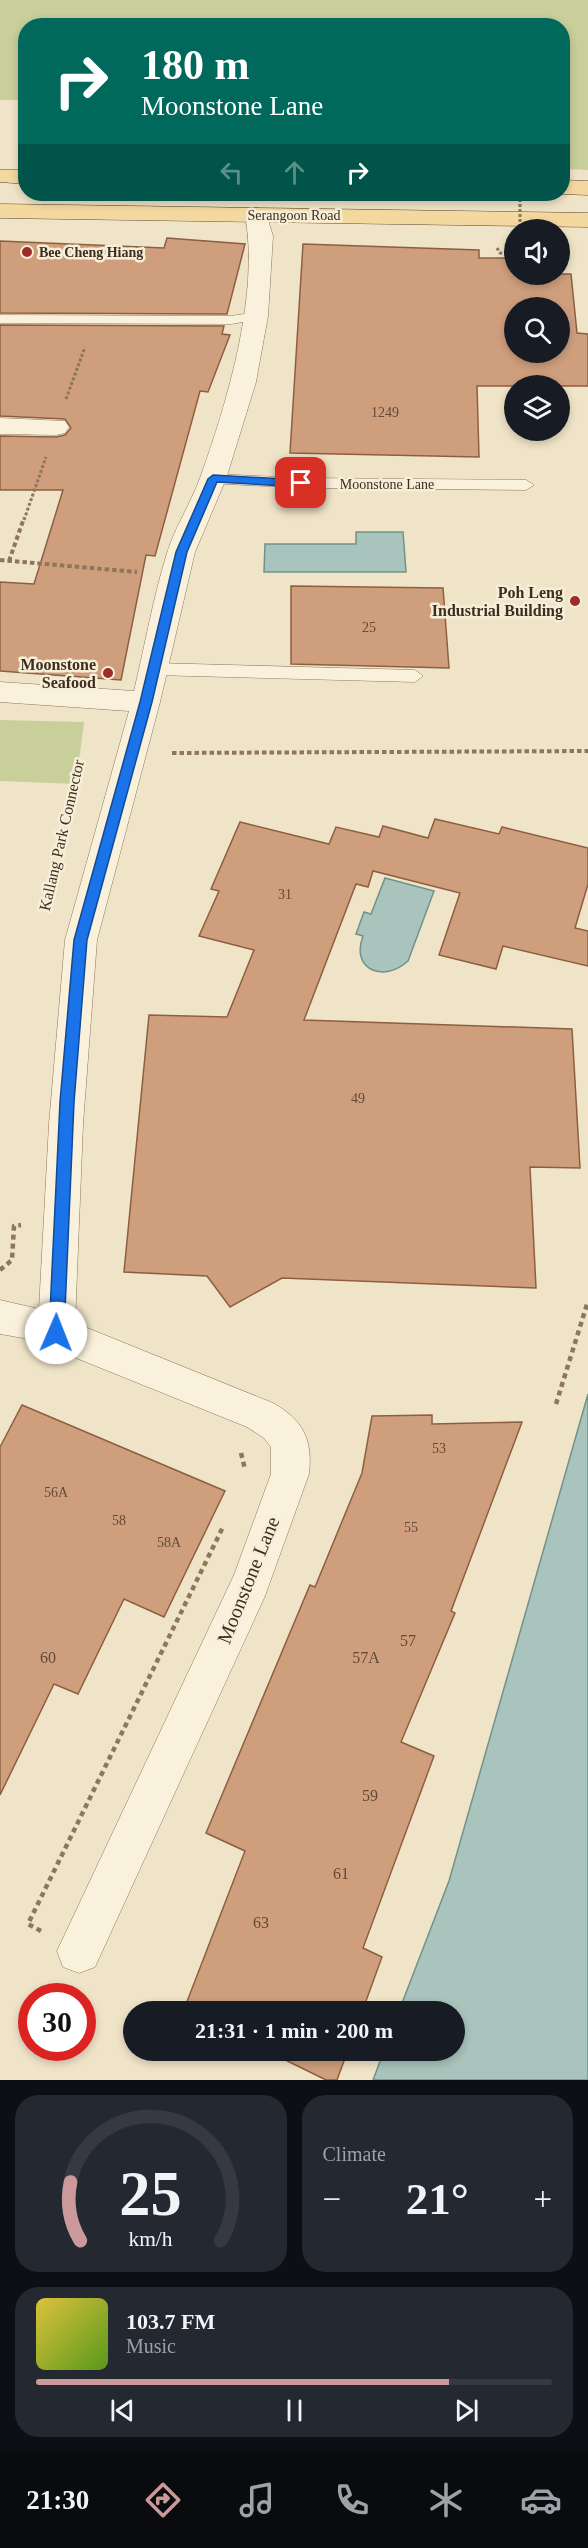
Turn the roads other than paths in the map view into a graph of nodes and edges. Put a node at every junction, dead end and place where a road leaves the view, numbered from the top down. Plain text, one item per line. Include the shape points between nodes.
1 (570, 187) edge
2 (588, 188) edge
3 (0, 211) edge
4 (257, 215) junction
5 (588, 220) edge
6 (256, 316) junction
7 (0, 319) edge
8 (0, 426) edge
9 (56, 427) dead end
10 (213, 479) junction
11 (526, 485) dead end
12 (154, 669) junction
13 (415, 676) dead end
14 (0, 692) edge
15 (146, 702) junction
16 (0, 1317) edge
17 (56, 1333) junction
18 (79, 1951) dead end

1 - 2 main road
3 - 4 main road, Serangoon Road
4 - 5 main road, Serangoon Road
4 - 6 street via 261,236
6 - 7 lane via 231,320
6 - 10 street via 243,382
8 - 9 street
10 - 11 lane, Moonstone Lane
10 - 12 street via 182,552
12 - 13 lane
12 - 15 street
14 - 15 street
15 - 17 street via 81,940 67,1102
16 - 17 street, Moonstone Lane
17 - 18 street, Moonstone Lane via 260,1415 277,1425 288,1438 292,1455 290,1474 251,1582

